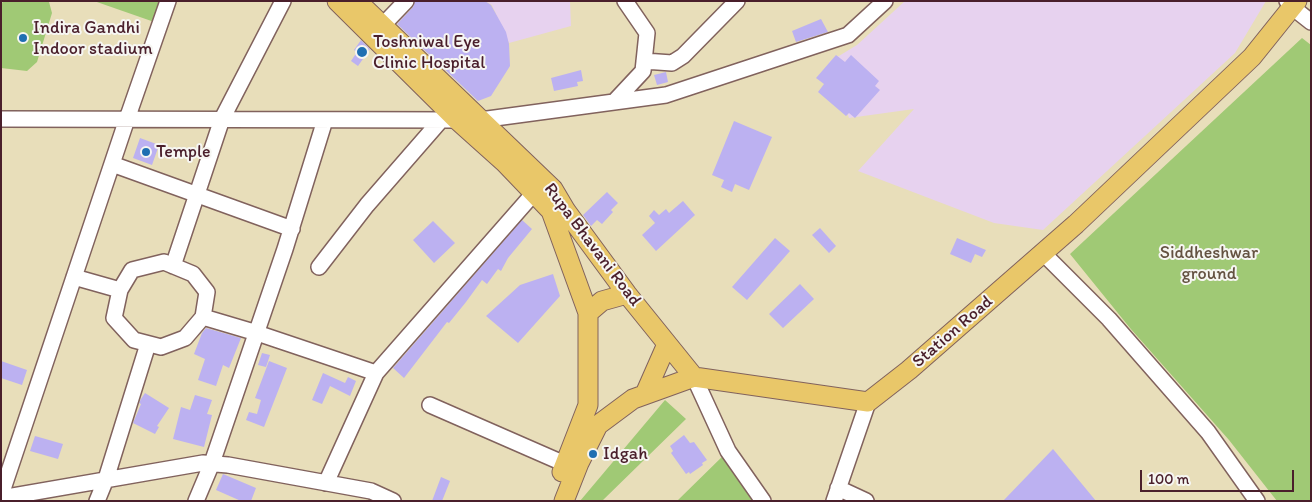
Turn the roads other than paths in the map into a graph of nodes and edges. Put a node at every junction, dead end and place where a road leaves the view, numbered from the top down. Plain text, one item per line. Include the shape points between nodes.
1 (168, 1) edge
2 (283, 1) edge
3 (337, 1) edge
4 (357, 1) edge
5 (406, 1) edge
6 (625, 1) edge
7 (737, 1) edge
8 (885, 1) edge
9 (1292, 3) edge
10 (1311, 22) edge
11 (382, 26) junction
12 (644, 61) junction
13 (614, 102) junction
14 (1, 119) edge
15 (127, 119) junction
16 (222, 119) junction
17 (325, 120) junction
18 (449, 120) junction
19 (480, 120) junction
20 (112, 164) junction
21 (534, 193) junction
22 (197, 194) junction
23 (292, 229) junction
24 (1043, 253) junction
25 (173, 266) junction
26 (319, 268) dead end
27 (74, 277) junction
28 (120, 290) junction
29 (627, 294) junction
30 (588, 313) junction
31 (203, 317) junction
32 (257, 332) junction
33 (148, 344) junction
34 (667, 344) junction
35 (376, 373) junction
36 (694, 377) junction
37 (646, 394) junction
38 (868, 402) junction
39 (430, 404) dead end
40 (212, 463) junction
41 (565, 464) junction
42 (4, 478) edge
43 (106, 480) junction
44 (326, 483) junction
45 (836, 494) edge
46 (1, 497) edge
47 (97, 501) edge
48 (196, 501) edge
49 (393, 501) edge
50 (551, 501) edge
51 (564, 501) edge
52 (763, 501) edge
53 (866, 501) edge
54 (1257, 501) edge

1 - 15 street
2 - 16 street
3 - 18 main road
4 - 11 main road, Rupa Bhavani Road
5 - 11 street
6 - 12 street via 646,33
7 - 12 street via 672,64
8 - 13 street via 848,35 666,95
9 - 10 street
9 - 24 main road, Station Road via 1252,57
11 - 19 main road, Rupa Bhavani Road
12 - 13 street via 643,71
13 - 19 street
14 - 15 street
15 - 16 street
15 - 20 street
16 - 17 street
16 - 22 street
17 - 18 street
17 - 23 street
18 - 21 main road via 505,163
18 - 26 street via 368,206
19 - 29 main road, Rupa Bhavani Road via 553,189
20 - 22 street
20 - 27 street
21 - 30 main road via 551,211
21 - 35 street
22 - 23 street
22 - 25 street
23 - 32 street
24 - 38 main road, Station Road
24 - 54 street via 1109,319 1208,432
25 - 28 street via 164,262 132,270
25 - 31 street via 193,274 207,292
27 - 28 street
27 - 42 street
28 - 33 street via 114,318 134,340
29 - 30 main road via 602,301
29 - 34 main road, Rupa Bhavani Road
30 - 41 main road via 588,405
31 - 32 street
31 - 33 street via 185,338 161,347
32 - 35 street
32 - 40 street
33 - 43 street
34 - 36 main road, Rupa Bhavani Road
34 - 37 main road
35 - 44 street
36 - 37 main road
36 - 38 main road
36 - 52 street, Rupa Bhavani Road via 728,451
37 - 51 main road via 633,399 598,425
38 - 45 street
39 - 41 street
40 - 43 street
40 - 44 street
40 - 48 street
41 - 50 main road
42 - 46 street
43 - 46 street
43 - 47 street
44 - 49 street via 370,490
45 - 53 street

